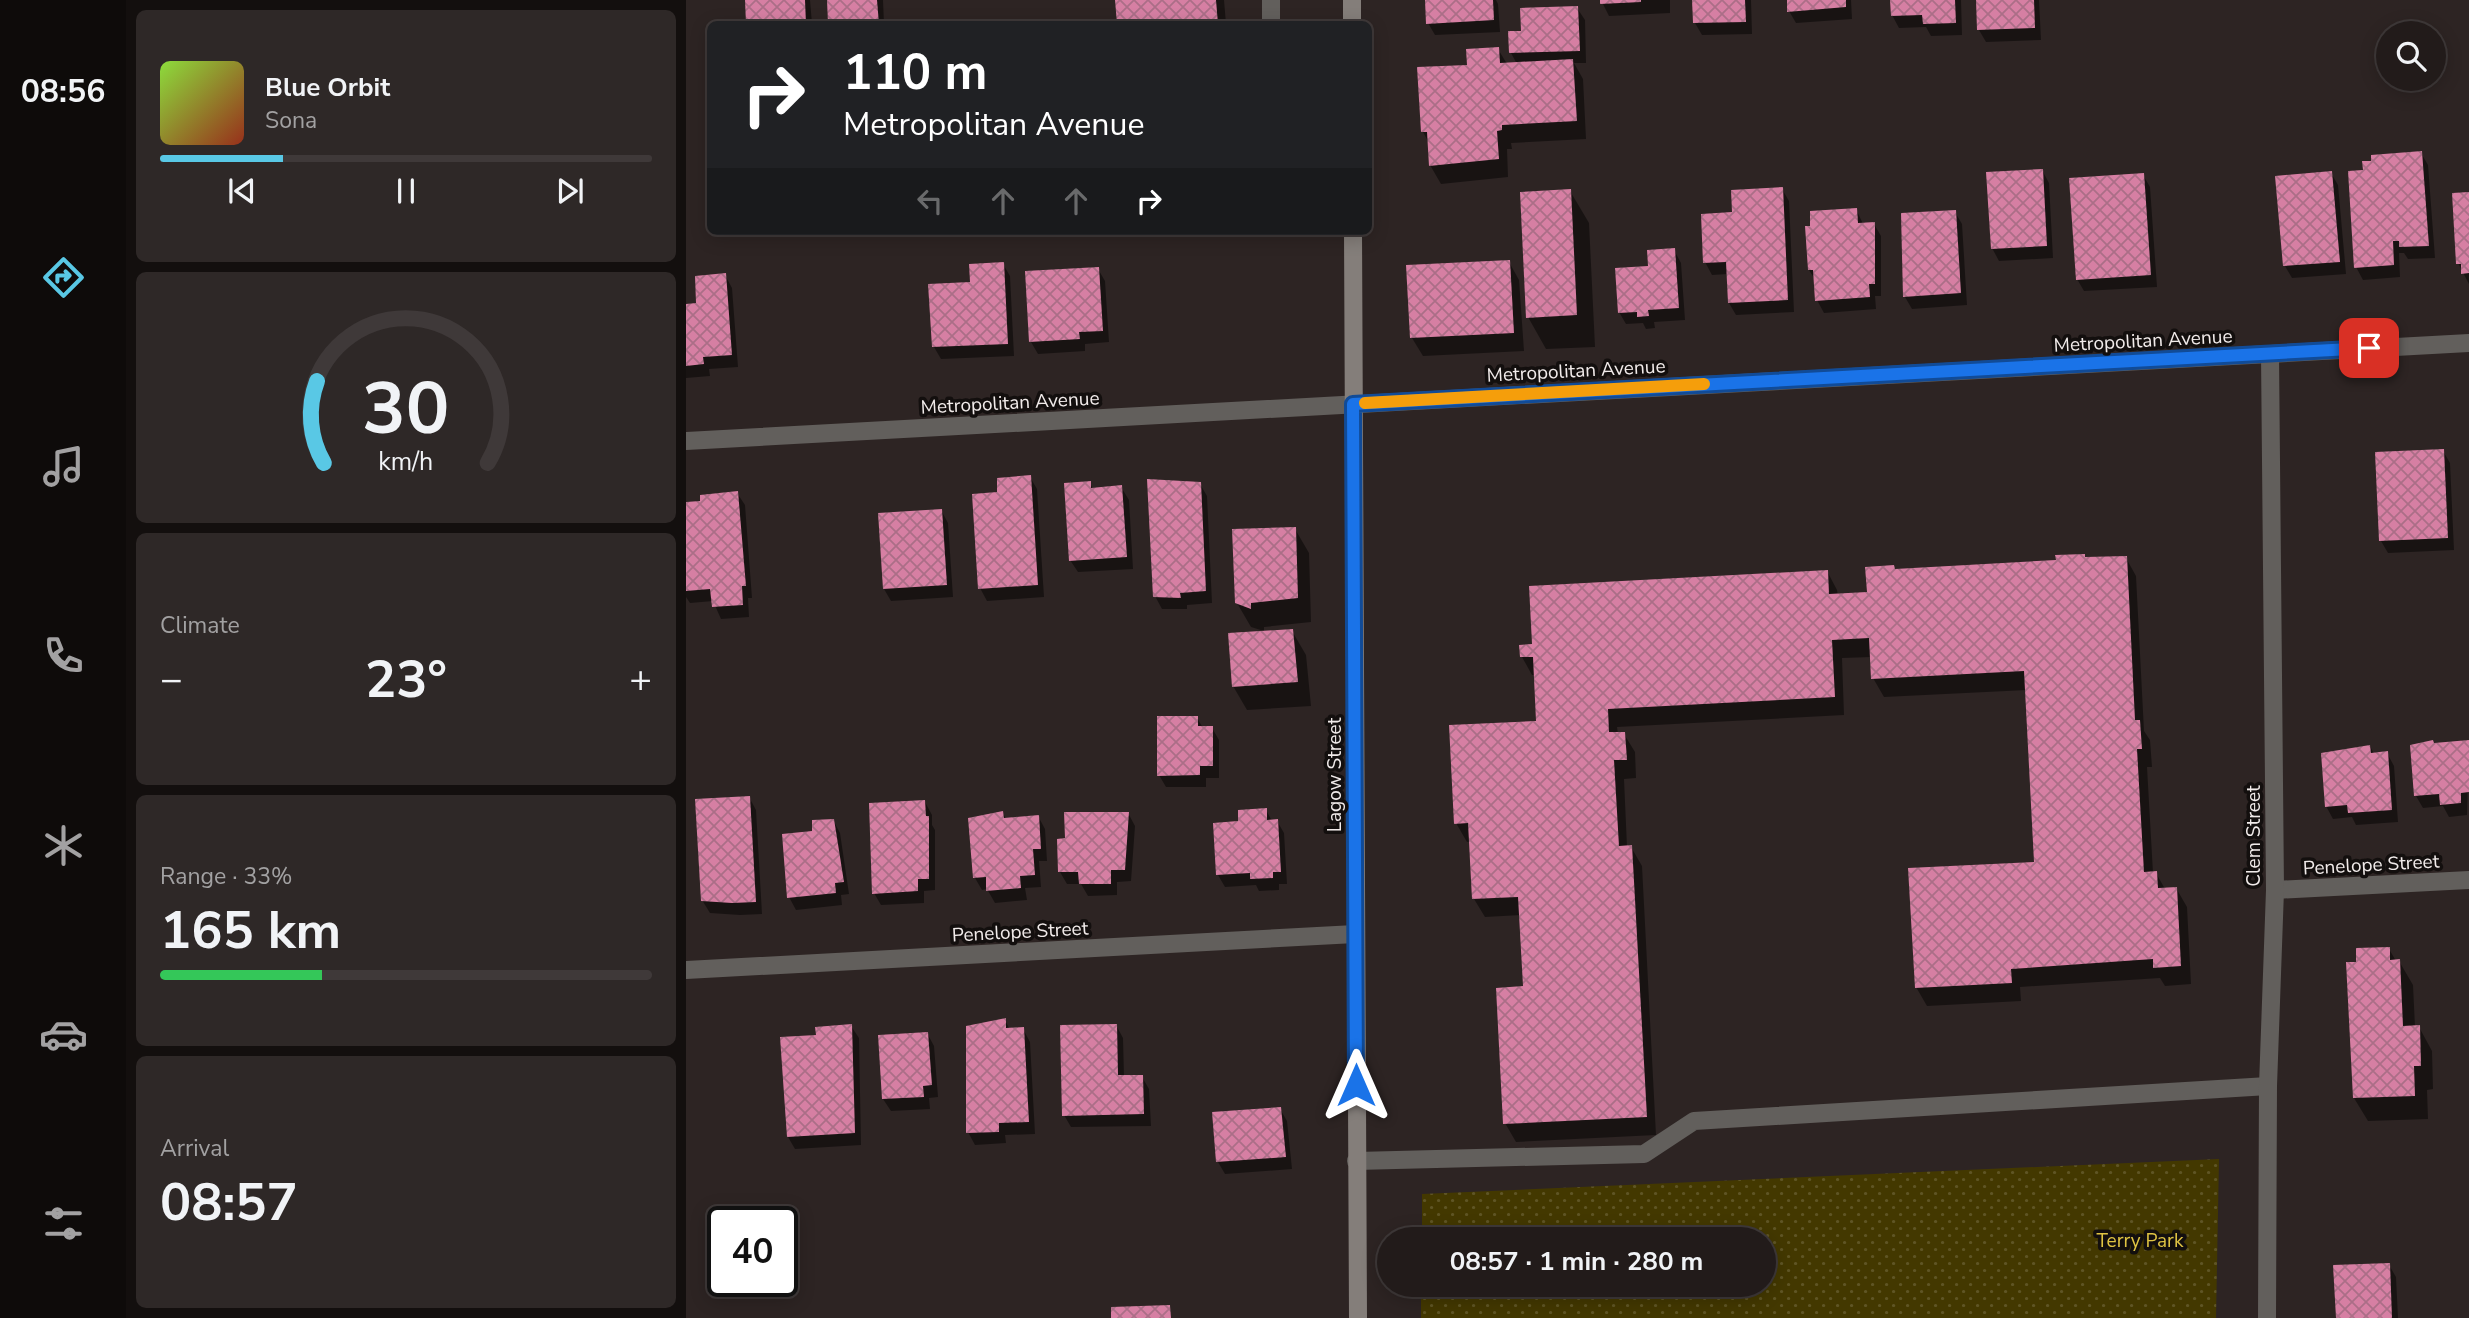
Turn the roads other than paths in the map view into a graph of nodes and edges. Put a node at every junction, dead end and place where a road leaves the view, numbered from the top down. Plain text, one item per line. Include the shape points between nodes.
1 (1271, 0) edge
2 (1352, 0) edge
3 (1271, 21) edge
4 (1352, 21) edge
5 (1353, 235) edge
6 (2469, 343) edge
7 (2270, 354) junction
8 (1353, 404) junction
9 (686, 441) edge
10 (2469, 880) edge
11 (2275, 890) junction
12 (1355, 934) junction
13 (686, 970) edge
14 (2268, 1086) junction
15 (1356, 1161) junction
16 (1358, 1318) edge
17 (2267, 1318) edge

1 - 3 street
2 - 4 street
5 - 8 street, Lagow Street
6 - 7 street, Metropolitan Avenue
7 - 8 street, Metropolitan Avenue
7 - 11 street, Clem Street
8 - 9 street, Metropolitan Avenue
8 - 12 street, Lagow Street
10 - 11 street, Penelope Street
11 - 14 street, Clem Street
12 - 13 street, Penelope Street
12 - 15 street, Lagow Street
14 - 15 street via 1695,1121 1644,1154
14 - 17 street, Clem Street
15 - 16 street, Lagow Street

